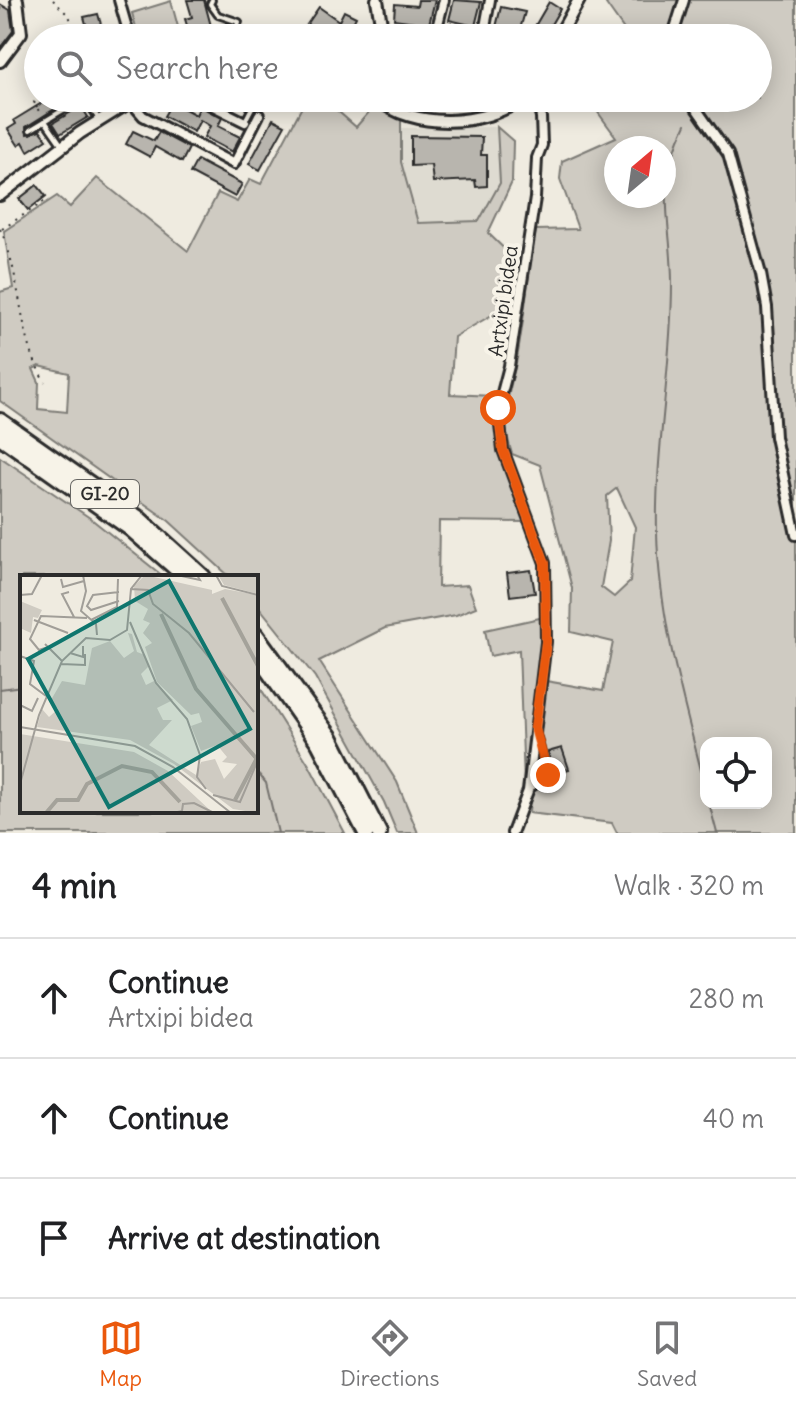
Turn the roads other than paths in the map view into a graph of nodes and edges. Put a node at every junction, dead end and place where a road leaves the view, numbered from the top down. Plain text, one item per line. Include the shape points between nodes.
1 (17, 0) edge
2 (119, 0) edge
3 (212, 0) edge
4 (377, 0) edge
5 (444, 0) edge
6 (490, 0) edge
7 (579, 0) edge
8 (684, 0) edge
9 (126, 24) edge
10 (238, 24) edge
11 (381, 24) edge
12 (438, 24) dead end
13 (486, 24) edge
14 (566, 24) edge
15 (676, 24) edge
16 (0, 61) edge
17 (60, 112) edge
18 (94, 112) edge
19 (113, 112) edge
20 (140, 112) edge
21 (225, 112) edge
22 (250, 112) edge
23 (397, 112) edge
24 (500, 112) edge
25 (540, 112) edge
26 (699, 112) edge
27 (259, 115) dead end
28 (100, 120) junction
29 (45, 121) junction
30 (245, 122) joint
31 (30, 130) dead end
32 (63, 146) junction
33 (0, 195) edge
34 (0, 421) edge
35 (0, 436) edge
36 (796, 535) edge
37 (184, 575) edge
38 (201, 575) edge
39 (258, 638) edge
40 (258, 656) edge
41 (535, 728) junction
42 (528, 791) junction
43 (366, 833) edge
44 (379, 833) edge
45 (512, 833) edge

1 - 16 street via 21,33
2 - 9 street
3 - 10 lane via 218,15
4 - 11 street
5 - 12 street
6 - 13 street
7 - 14 street
8 - 15 street
17 - 29 lane
18 - 28 lane
19 - 28 street
20 - 27 street via 234,164
21 - 30 street
22 - 30 lane
23 - 24 street via 415,119 477,118
25 - 41 street, Artxipi bidea via 542,145 535,198 498,408 503,450 545,563 546,642
26 - 36 street via 728,154 761,274 775,437
28 - 32 street
29 - 31 lane
29 - 32 lane
32 - 33 street
34 - 38 highway, GI-20 via 138,518
35 - 37 highway, GI-20 via 130,528
39 - 44 highway via 330,737
40 - 43 highway via 319,743
41 - 42 street, Artxipi bidea
41 - 42 lane via 548,777
42 - 45 street, Artxipi bidea

